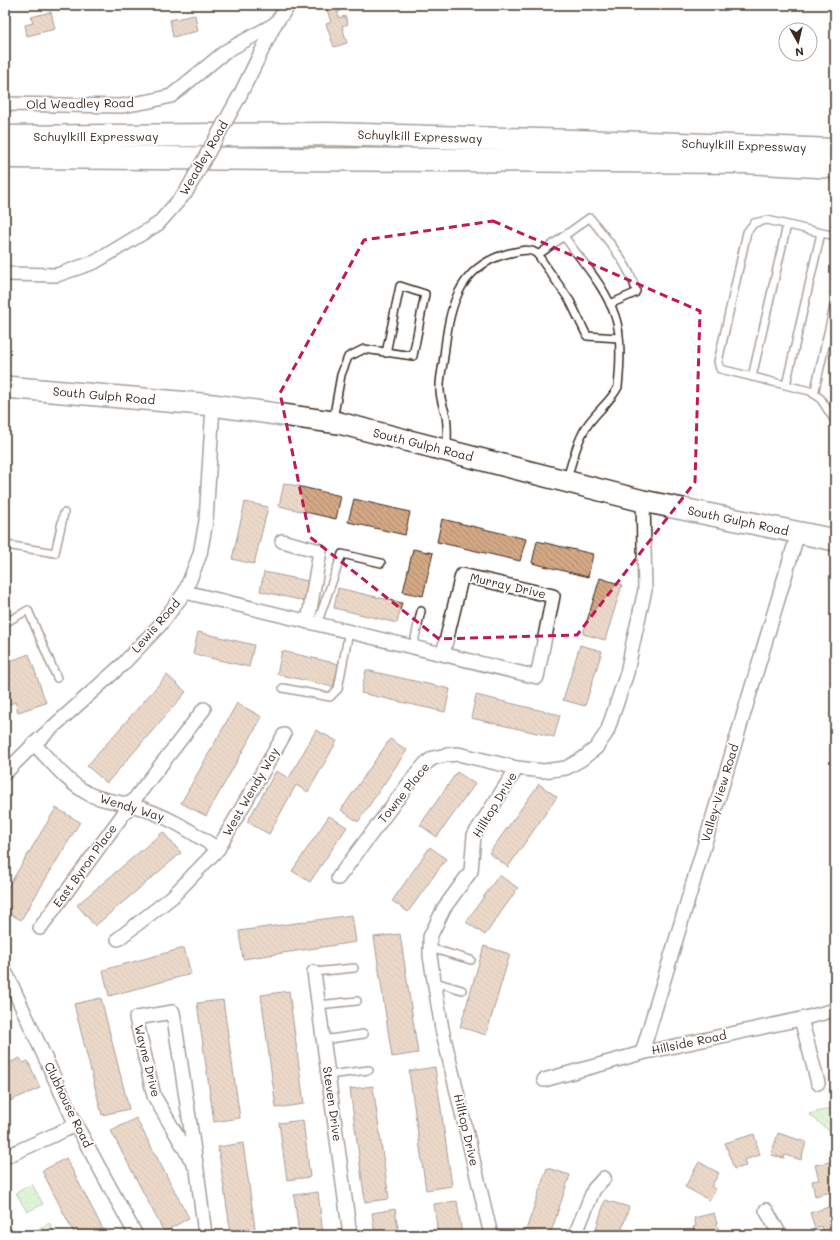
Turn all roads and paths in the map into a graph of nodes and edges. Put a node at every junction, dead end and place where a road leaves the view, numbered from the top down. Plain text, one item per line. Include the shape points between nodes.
1 (289, 5) edge
2 (275, 24) junction
3 (5, 104) edge
4 (5, 137) edge
5 (835, 150) edge
6 (5, 157) edge
7 (835, 167) edge
8 (787, 225) junction
9 (821, 233) junction
10 (564, 236) junction
11 (835, 236) edge
12 (538, 255) junction
13 (5, 274) edge
14 (835, 302) edge
15 (610, 304) junction
16 (833, 315) edge
17 (619, 338) junction
18 (386, 353) junction
19 (752, 377) junction
20 (786, 386) junction
21 (5, 387) edge
22 (814, 394) junction
23 (213, 406) junction
24 (835, 421) edge
25 (332, 422) junction
26 (447, 451) junction
27 (566, 481) junction
28 (643, 501) junction
29 (64, 513) dead end
30 (798, 533) junction
31 (835, 540) edge
32 (282, 541) dead end
33 (6, 545) dead end
34 (381, 563) dead end
35 (186, 592) junction
36 (421, 611) dead end
37 (5, 623) edge
38 (312, 623) junction
39 (349, 632) junction
40 (413, 647) junction
41 (443, 654) junction
42 (57, 678) dead end
43 (283, 688) dead end
44 (204, 709) dead end
45 (284, 735) dead end
46 (34, 744) junction
47 (517, 768) junction
48 (5, 773) edge
49 (130, 805) junction
50 (218, 849) junction
51 (338, 878) dead end
52 (40, 928) dead end
53 (118, 939) dead end
54 (430, 948) junction
55 (470, 960) dead end
56 (354, 968) dead end
57 (5, 972) edge
58 (314, 972) joint
59 (435, 982) junction
60 (462, 990) dead end
61 (357, 1001) dead end
62 (318, 1005) junction
63 (835, 1010) edge
64 (801, 1019) junction
65 (364, 1034) dead end
66 (323, 1040) junction
67 (642, 1053) junction
68 (369, 1070) dead end
69 (328, 1075) junction
70 (544, 1080) dead end
71 (818, 1083) dead end
72 (76, 1125) junction
73 (5, 1157) edge
74 (197, 1170) junction
75 (604, 1178) dead end
76 (766, 1210) dead end
77 (136, 1235) edge
78 (205, 1235) edge
79 (350, 1235) edge
80 (491, 1235) edge
81 (575, 1235) edge
82 (780, 1235) edge

1 - 2 street, Weadley Road
2 - 3 street, Old Weadley Road via 226,51 171,96 121,106
2 - 13 street, Weadley Road, bridge via 239,97 186,192 158,224 95,262 57,275
4 - 5 highway, Schuylkill Expressway via 328,134
6 - 7 highway, Schuylkill Expressway via 729,162
8 - 9 lane
8 - 19 lane
8 - 19 lane via 767,220 754,223 747,232 718,362 720,369
9 - 11 lane
9 - 20 lane
10 - 12 lane
10 - 15 lane
10 - 15 lane via 587,218 591,219 610,244 635,288 635,293
12 - 17 lane via 567,296 588,336
12 - 26 lane via 532,250 527,250 490,260 467,279 453,303 448,320 440,386 446,417
14 - 16 lane
15 - 17 lane via 616,317
16 - 22 lane
17 - 27 lane via 618,387 585,428
18 - 18 lane via 413,356 425,294 400,286
18 - 25 lane via 364,350 348,357 341,375
19 - 20 lane
20 - 22 lane
21 - 23 main road, South Gulph Road
22 - 24 lane via 820,398
23 - 25 main road, South Gulph Road
23 - 35 street, Lewis Road via 206,521 200,554
25 - 26 main road, South Gulph Road
26 - 27 main road, South Gulph Road
27 - 28 main road, South Gulph Road
28 - 30 main road, South Gulph Road
28 - 47 street, Hilltop Drive via 645,590 627,673 606,732 596,748 566,768 542,771
29 - 33 lane via 55,553
30 - 31 main road, South Gulph Road
30 - 67 street, Valley-View Road
32 - 38 street via 320,550
34 - 38 lane via 342,554
35 - 38 street, Murray Drive
35 - 46 street, Lewis Road via 160,625 123,664
36 - 40 lane
37 - 42 lane via 28,610
38 - 39 street, Murray Drive
39 - 40 street, Murray Drive
39 - 43 lane via 338,689 330,697
40 - 41 street, Murray Drive
41 - 41 street, Murray Drive via 537,677 553,596 462,575
44 - 49 street, East Byron Place
45 - 50 street, West Wendy Way
46 - 48 street, Lewis Road
46 - 49 street, Wendy Way via 67,779 88,794
47 - 51 street, Towne Place via 458,754 433,758 410,782
47 - 54 street, Hilltop Drive via 474,835 471,871 444,908 430,937
49 - 50 street, Wendy Way via 167,817
49 - 52 street, East Byron Place
50 - 53 street, West Wendy Way via 172,897
54 - 55 lane
54 - 59 street, Hilltop Drive
56 - 58 lane
57 - 72 street, Clubhouse Road
58 - 62 street, Steven Drive
59 - 60 lane
59 - 80 street, Hilltop Drive via 442,1029
61 - 62 lane
62 - 66 street, Steven Drive
63 - 64 street, Hillside Road
64 - 67 street, Hillside Road
64 - 71 street
65 - 66 lane
66 - 69 street, Steven Drive
67 - 70 street, Hillside Road
68 - 69 lane
69 - 79 street, Steven Drive
72 - 73 street
72 - 77 street, Clubhouse Road
74 - 74 street, Wayne Drive via 172,1012 136,1018 154,1096
74 - 78 street, Wayne Drive
75 - 81 street via 594,1188
76 - 82 street

